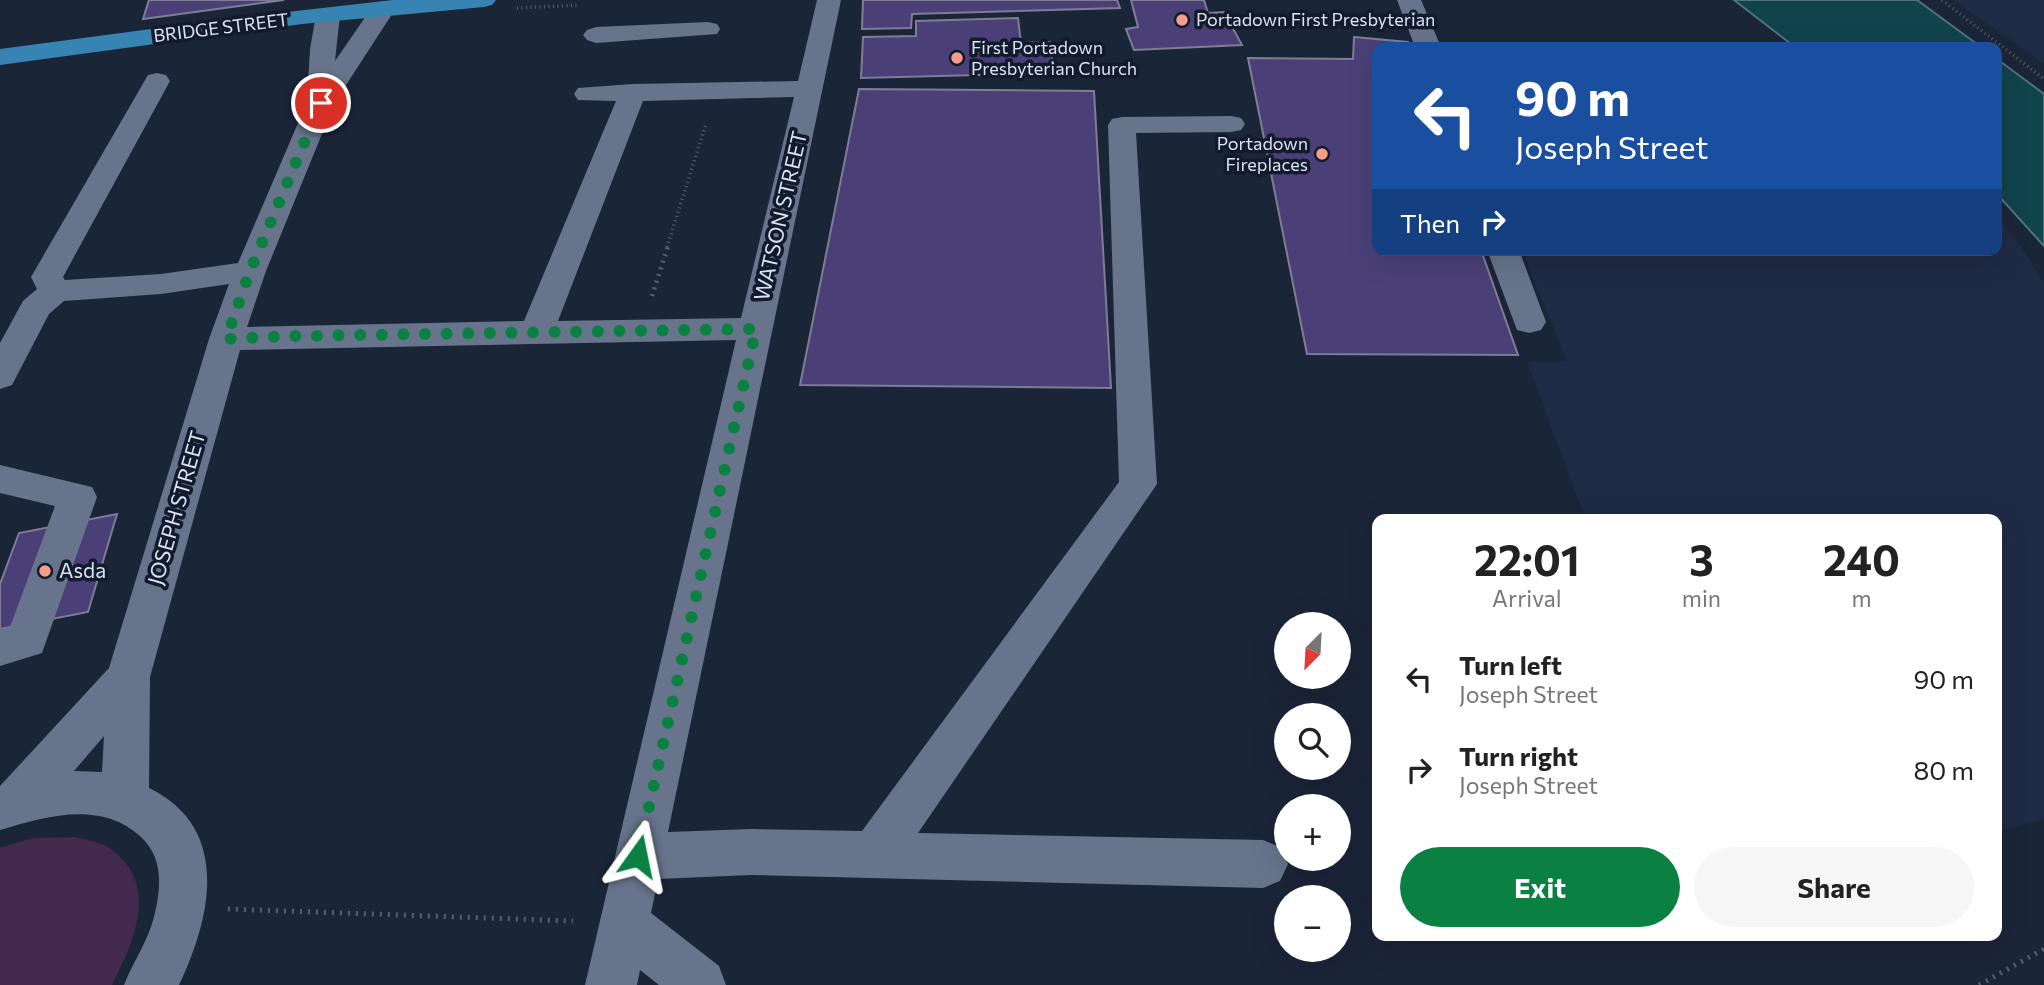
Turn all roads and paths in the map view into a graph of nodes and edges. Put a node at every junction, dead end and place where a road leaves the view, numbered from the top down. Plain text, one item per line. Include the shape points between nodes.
1 (484, 0) edge
2 (829, 0) edge
3 (1409, 0) edge
4 (1941, 0) edge
5 (384, 8) junction
6 (328, 15) junction
7 (708, 29) dead end
8 (596, 35) dead end
9 (1426, 42) edge
10 (1996, 42) edge
11 (2002, 47) edge
12 (0, 57) edge
13 (655, 68) junction
14 (2044, 79) edge
15 (157, 81) dead end
16 (811, 89) junction
17 (717, 91) junction
18 (587, 94) dead end
19 (321, 103) junction
20 (1231, 124) dead end
21 (1505, 256) edge
22 (250, 271) junction
23 (55, 291) junction
24 (1529, 322) dead end
25 (756, 329) junction
26 (641, 331) junction
27 (537, 332) junction
28 (226, 339) junction
29 (0, 377) edge
30 (0, 479) edge
31 (0, 648) edge
32 (128, 677) junction
33 (125, 800) junction
34 (8, 806) edge
35 (874, 855) junction
36 (638, 856) junction
37 (1263, 864) dead end
38 (183, 907) junction
39 (623, 923) junction
40 (2044, 950) edge
41 (150, 985) edge
42 (611, 985) edge
43 (700, 985) edge
44 (1979, 985) edge

1 - 5 main road, BRIDGE STREET
2 - 16 street, WATSON STREET
3 - 9 street
4 - 10 path
5 - 6 main road, BRIDGE STREET
5 - 19 street, JOSEPH STREET
6 - 12 main road, BRIDGE STREET
6 - 19 street, JOSEPH STREET
7 - 13 street
8 - 13 street
11 - 14 path
13 - 17 street
13 - 18 street
13 - 27 street
15 - 23 street via 47,277
16 - 17 street
16 - 25 street, WATSON STREET
17 - 26 path
19 - 22 street, JOSEPH STREET
20 - 35 street via 1122,125 1138,484
21 - 24 street
22 - 23 street via 160,284
22 - 28 street, JOSEPH STREET
23 - 29 street via 35,308
25 - 26 street
25 - 36 street, WATSON STREET
26 - 27 street
27 - 28 street
28 - 32 street, JOSEPH STREET
30 - 31 street via 78,497 27,640
32 - 33 street, JOSEPH STREET
32 - 34 street, JOSEPH STREET
33 - 34 street via 86,792 41,796
33 - 38 street via 165,824 183,860
35 - 36 street via 751,852
35 - 37 street
36 - 39 street, WATSON STREET
38 - 39 path
38 - 41 street via 166,960
39 - 42 street, WATSON STREET
39 - 43 street
40 - 44 path

